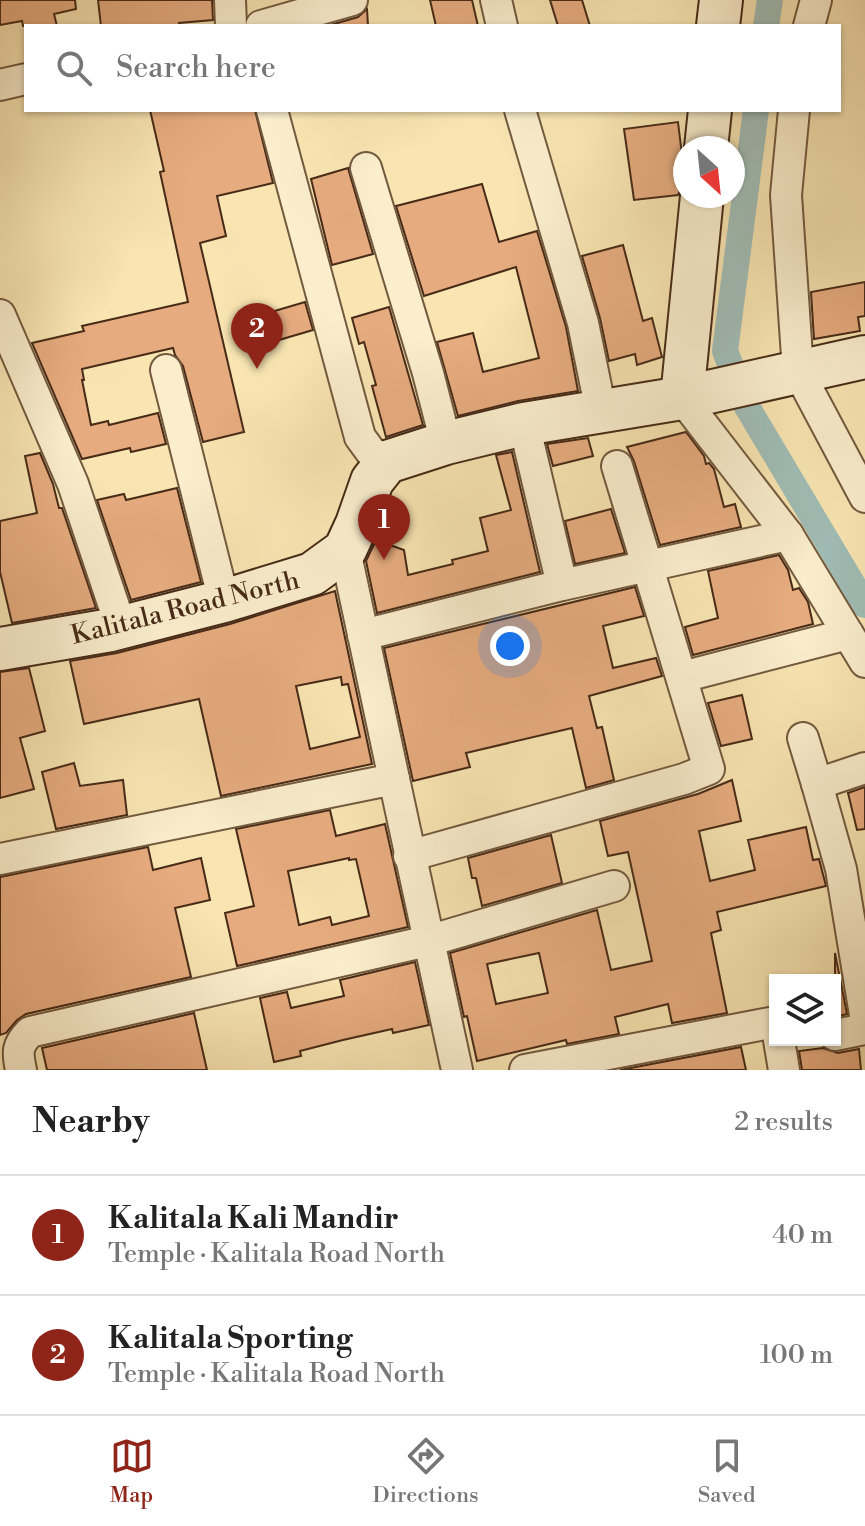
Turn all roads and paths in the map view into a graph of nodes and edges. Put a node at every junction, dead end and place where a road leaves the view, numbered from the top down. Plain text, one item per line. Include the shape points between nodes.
1 (230, 0) edge
2 (352, 0) edge
3 (496, 0) edge
4 (721, 0) edge
5 (816, 0) edge
6 (231, 24) edge
7 (268, 24) edge
8 (502, 24) edge
9 (718, 24) edge
10 (810, 24) edge
11 (24, 79) edge
12 (0, 85) edge
13 (273, 112) edge
14 (521, 112) edge
15 (710, 112) edge
16 (794, 112) edge
17 (707, 136) edge
18 (366, 168) dead end
19 (702, 208) edge
20 (0, 315) edge
21 (865, 357) edge
22 (166, 370) dead end
23 (787, 373) junction
24 (697, 394) junction
25 (601, 411) junction
26 (524, 424) junction
27 (446, 443) junction
28 (387, 462) junction
29 (617, 466) dead end
30 (865, 497) edge
31 (788, 535) junction
32 (345, 550) junction
33 (648, 567) junction
34 (562, 585) junction
35 (224, 601) junction
36 (121, 627) junction
37 (848, 634) junction
38 (363, 635) junction
39 (0, 649) edge
40 (865, 662) edge
41 (682, 677) junction
42 (803, 738) dead end
43 (865, 768) edge
44 (394, 779) junction
45 (817, 784) junction
46 (409, 856) junction
47 (0, 859) edge
48 (614, 886) dead end
49 (428, 941) junction
50 (860, 956) edge
51 (865, 1015) edge
52 (865, 1029) edge
53 (841, 1034) edge
54 (769, 1045) edge
55 (14, 1053) edge
56 (457, 1070) edge
57 (525, 1070) edge

1 - 6 street
2 - 7 street
3 - 8 street
4 - 9 street
5 - 10 street
11 - 12 street
13 - 28 street via 360,437
14 - 25 street via 583,323
15 - 17 street
16 - 23 street via 786,195
18 - 27 street
19 - 24 street
20 - 36 street via 73,484
21 - 23 street
22 - 35 street
23 - 24 street
23 - 30 street
24 - 25 street
24 - 31 street
25 - 26 street
26 - 27 street
26 - 34 street
27 - 28 street
28 - 32 street via 372,481
29 - 33 street
31 - 33 street
31 - 37 street
32 - 35 street, Kalitala Road North via 312,574
32 - 38 street
33 - 34 street
33 - 41 street
34 - 38 street
35 - 36 street, Kalitala Road North
36 - 39 street, Kalitala Road North
37 - 40 street
37 - 41 street
38 - 44 street
41 - 46 street via 709,769
42 - 45 street
43 - 45 street
44 - 46 street
44 - 47 street
45 - 50 street
46 - 49 street
48 - 49 street
49 - 55 street via 30,1032
49 - 56 street
50 - 51 street
52 - 53 street
54 - 57 street

